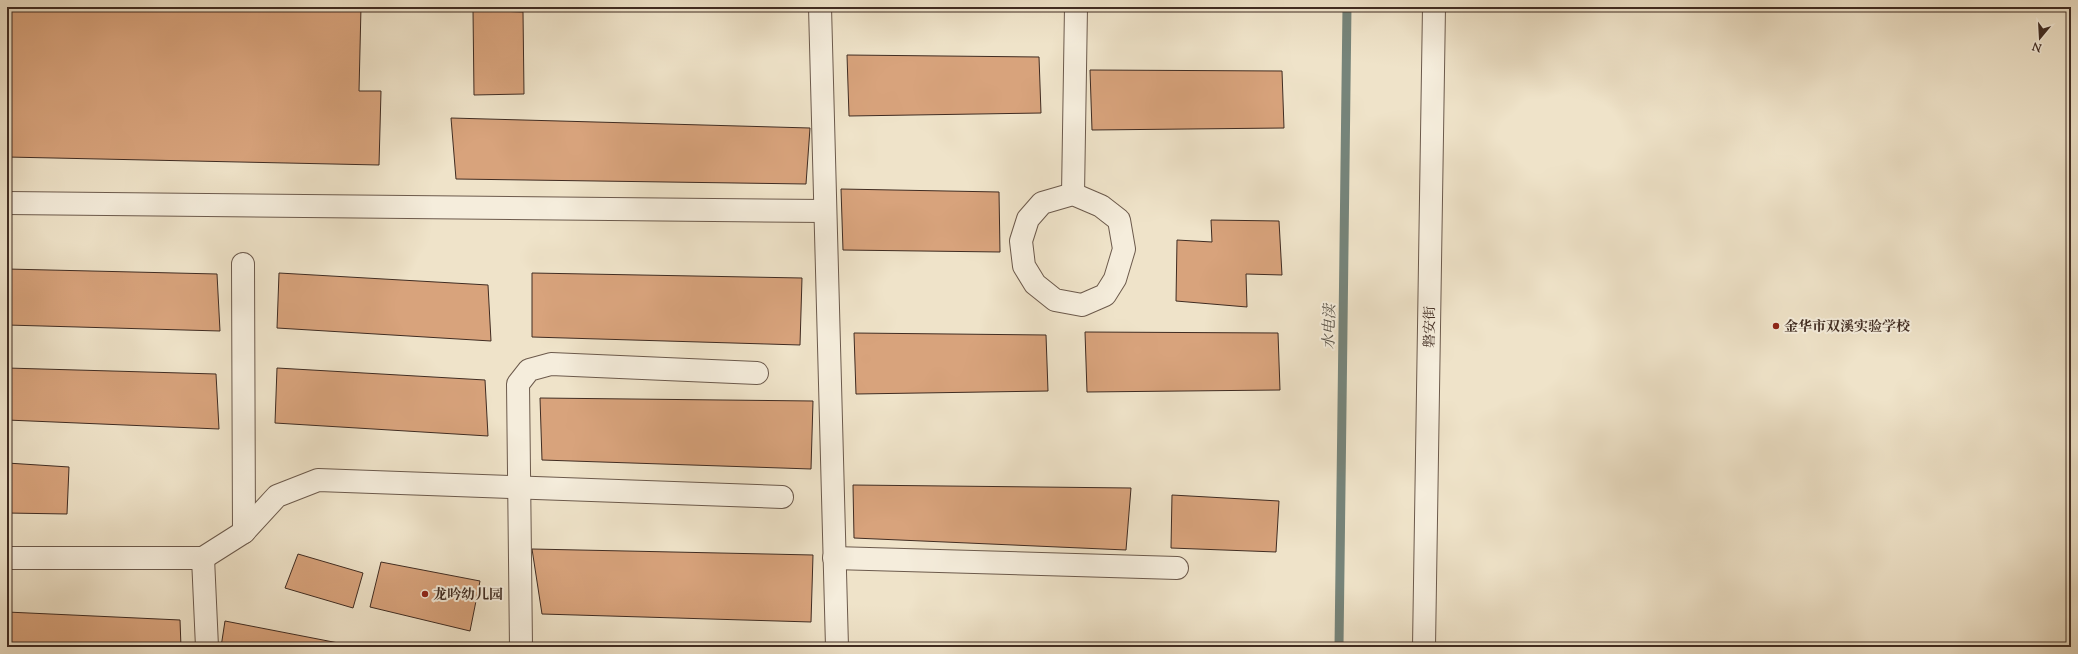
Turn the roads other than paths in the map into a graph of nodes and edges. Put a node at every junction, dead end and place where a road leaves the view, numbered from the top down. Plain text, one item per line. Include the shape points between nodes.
1 (820, 7) edge
2 (1076, 7) edge
3 (1434, 7) edge
4 (1073, 194) junction
5 (7, 203) edge
6 (825, 211) junction
7 (243, 264) dead end
8 (757, 373) dead end
9 (519, 487) junction
10 (782, 497) dead end
11 (244, 532) junction
12 (7, 558) edge
13 (203, 558) junction
14 (834, 558) junction
15 (1177, 568) dead end
16 (207, 647) edge
17 (520, 647) edge
18 (837, 647) edge
19 (1424, 647) edge

1 - 6 street
2 - 4 street
3 - 19 street, 磐安街
4 - 4 street via 1042,203 1028,219 1021,241 1024,266 1035,284 1055,300 1082,305 1105,295 1115,279 1124,249 1119,220 1101,206
5 - 6 street
6 - 14 street
7 - 11 street
8 - 9 street via 551,364 529,370 518,384
9 - 10 street
9 - 11 street via 318,480 277,496
9 - 17 street
11 - 13 street
12 - 13 street
13 - 16 street
14 - 15 street
14 - 18 street

